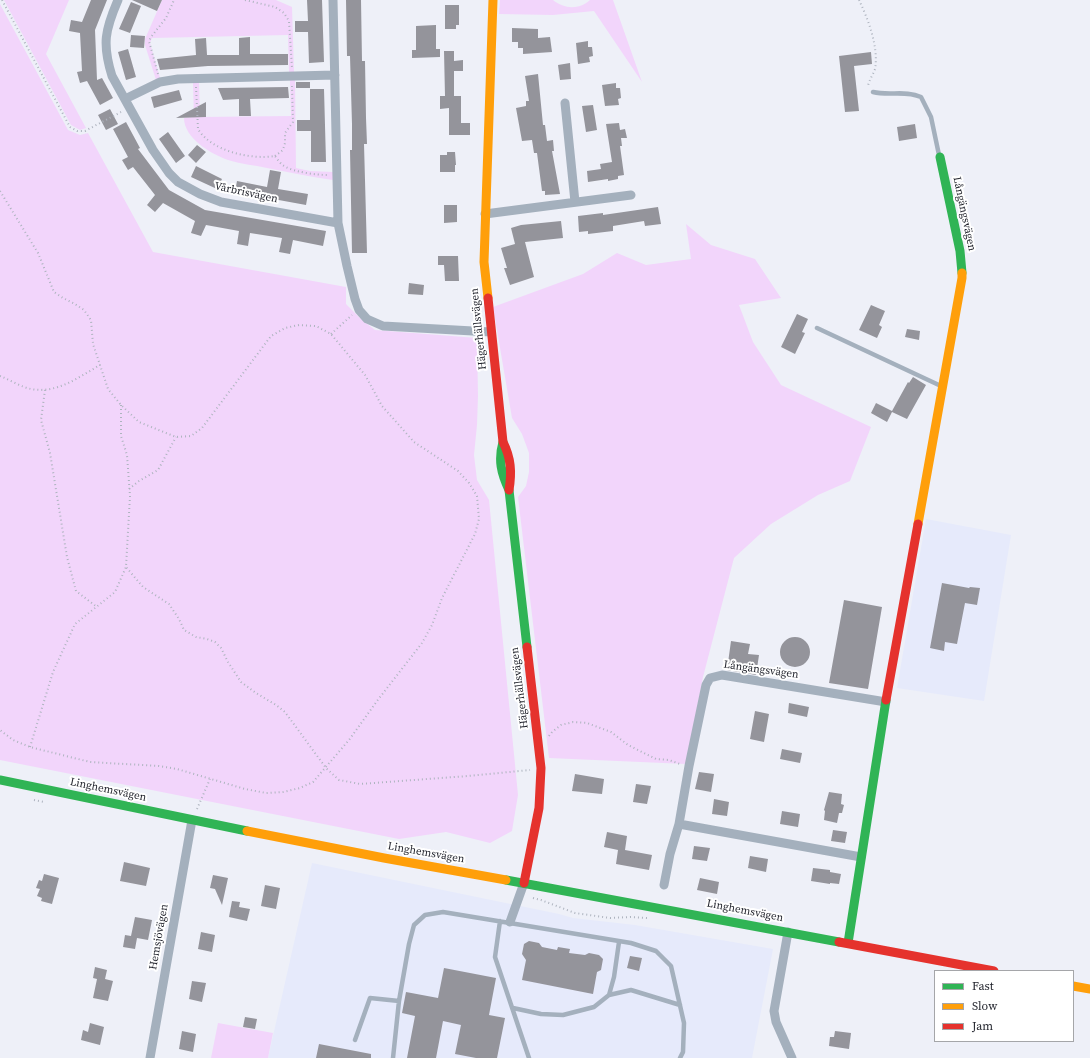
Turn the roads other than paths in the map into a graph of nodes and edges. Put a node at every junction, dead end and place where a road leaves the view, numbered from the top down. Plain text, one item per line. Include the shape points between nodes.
1 (118, 0) edge
2 (333, 0) edge
3 (493, 0) edge
4 (335, 76) junction
5 (873, 92) road end
6 (125, 99) junction
7 (565, 102) dead end
8 (940, 157) joint
9 (631, 195) dead end
10 (575, 202) junction
11 (485, 214) junction
12 (338, 223) junction
13 (817, 328) dead end
14 (491, 332) junction
15 (942, 386) junction
16 (886, 702) junction
17 (0, 780) edge
18 (192, 820) junction
19 (679, 824) junction
20 (861, 857) junction
21 (524, 883) junction
22 (664, 885) dead end
23 (500, 921) junction
24 (510, 922) junction
25 (788, 932) junction
26 (619, 942) junction
27 (848, 943) junction
28 (989, 970) edge
29 (1074, 986) edge
30 (1090, 990) edge
31 (609, 995) junction
32 (399, 1002) junction
33 (680, 1005) junction
34 (512, 1008) junction
35 (355, 1040) dead end
36 (150, 1058) edge
37 (393, 1058) edge
38 (529, 1058) edge
39 (680, 1058) edge
40 (792, 1058) edge

1 - 6 street, Vårbrisvägen via 109,23 106,41 109,67
2 - 4 street
3 - 11 street, Hägerhällsvägen
4 - 6 street via 178,79 160,82
4 - 12 street
5 - 8 lane, Långängsvägen via 909,93 921,97 931,116
6 - 12 street, Vårbrisvägen via 161,163 188,189 213,200
7 - 10 street
8 - 15 street, Långängsvägen via 962,264 961,289
9 - 10 street
10 - 11 street
11 - 14 street, Hägerhällsvägen via 484,262
12 - 14 street via 355,299 359,310 367,319 382,326
13 - 15 lane
14 - 21 street, Hägerhällsvägen via 503,442 499,455 502,476 509,490 540,748 539,808
15 - 16 street, Långängsvägen
16 - 19 street, Långängsvägen via 722,675 710,678 706,685
16 - 20 street, Långängsvägen
17 - 18 street, Linghemsvägen
18 - 21 street, Linghemsvägen
18 - 36 street, Hemsjövägen
19 - 20 street
19 - 22 street, Långängsvägen
20 - 27 street, Långängsvägen
21 - 24 street
21 - 25 street, Linghemsvägen
23 - 24 lane
23 - 32 lane via 443,912 425,915 414,925
23 - 34 lane via 495,957
24 - 26 lane
25 - 27 street, Linghemsvägen
25 - 40 street via 774,1011 776,1022
26 - 31 lane
26 - 33 lane via 656,951 671,966
27 - 28 street, Linghemsvägen
29 - 30 street
31 - 33 lane via 631,990
31 - 34 lane via 594,1007 563,1015 541,1014
32 - 35 lane via 370,998
32 - 37 lane
33 - 39 lane via 684,1023 683,1052
34 - 38 lane

